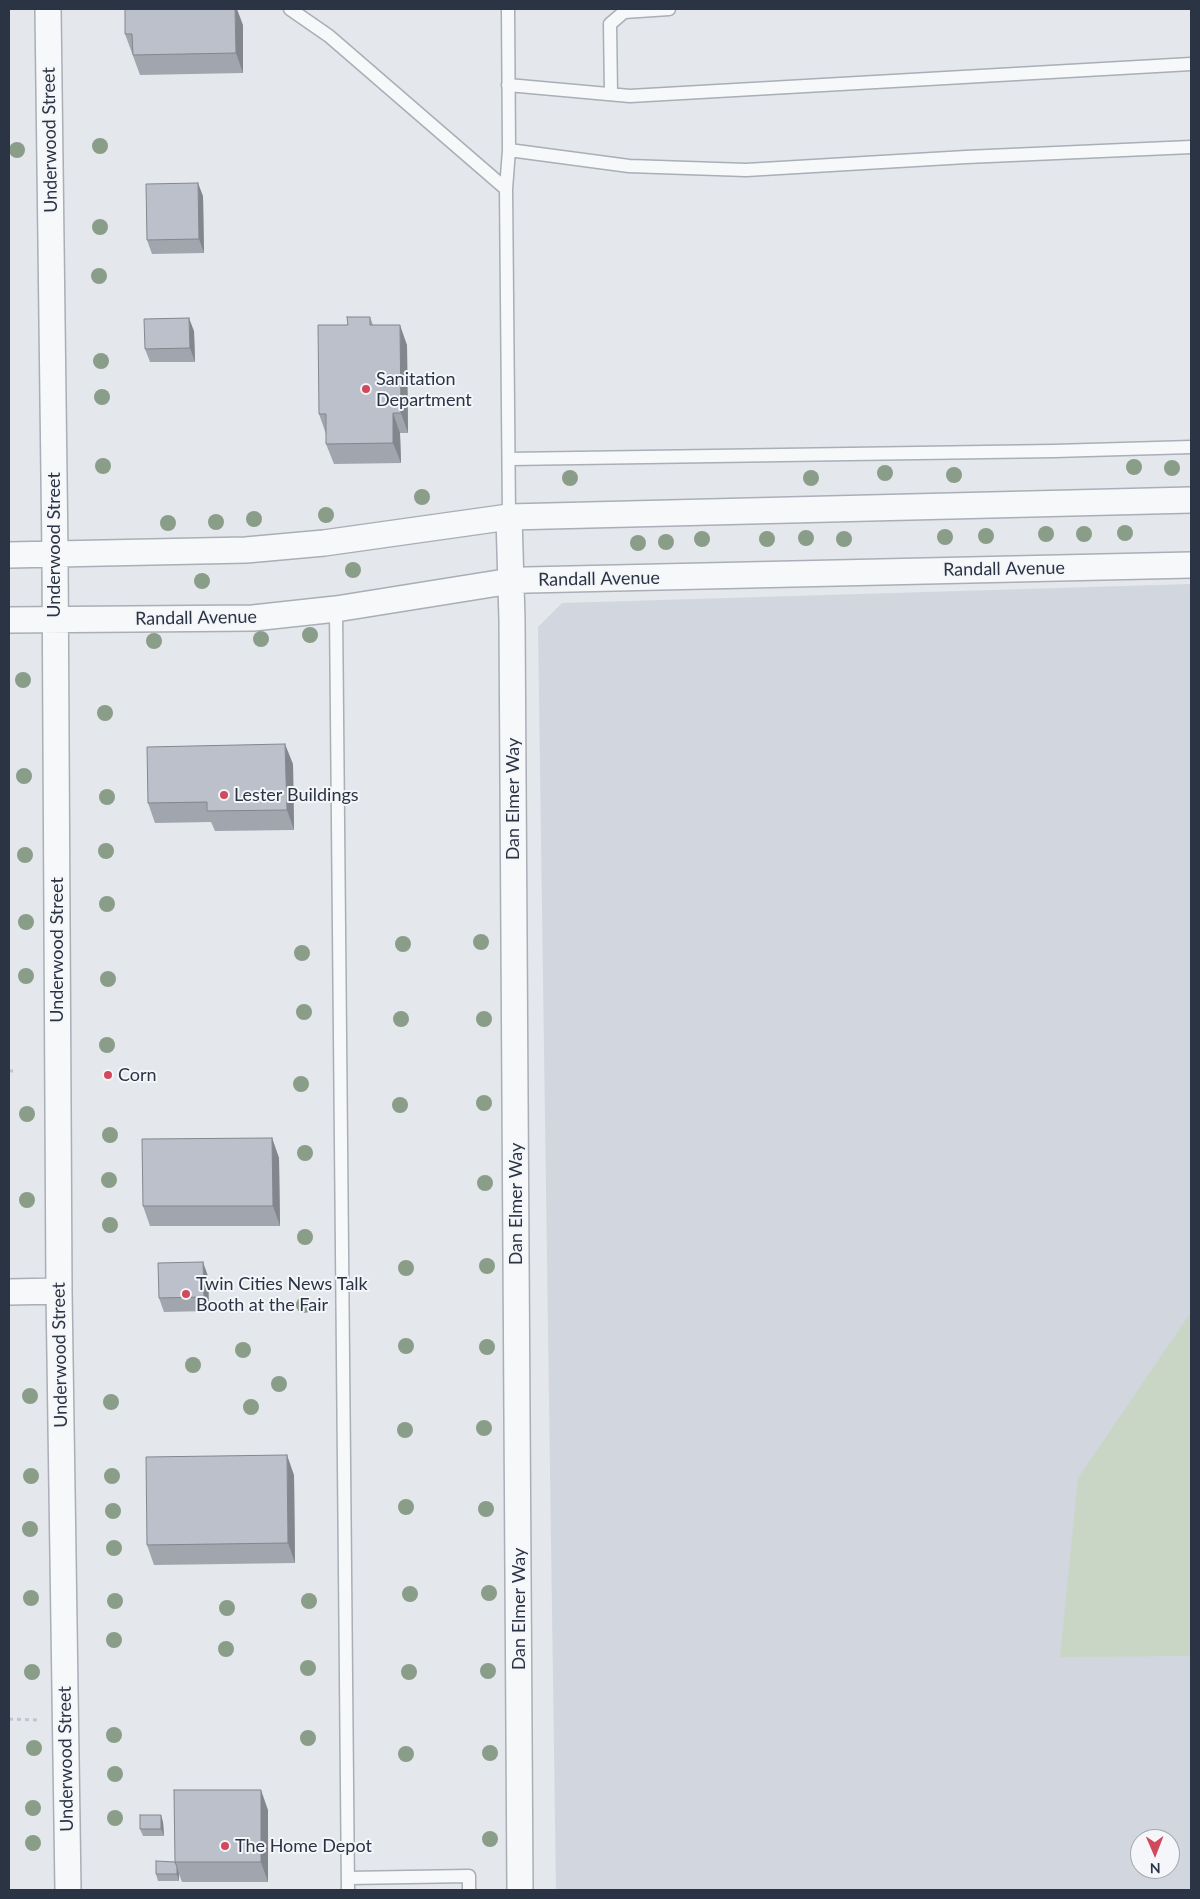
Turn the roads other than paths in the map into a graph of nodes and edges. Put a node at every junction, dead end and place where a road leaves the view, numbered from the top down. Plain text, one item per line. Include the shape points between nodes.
1 (48, 9) edge
2 (290, 9) edge
3 (508, 9) edge
4 (669, 9) edge
5 (1191, 64) edge
6 (508, 85) junction
7 (611, 94) junction
8 (1191, 147) edge
9 (509, 150) junction
10 (506, 189) junction
11 (1191, 447) edge
12 (509, 459) junction
13 (1191, 500) edge
14 (509, 517) junction
15 (55, 554) junction
16 (9, 555) edge
17 (1191, 565) edge
18 (511, 581) junction
19 (336, 609) junction
20 (9, 620) edge
21 (55, 620) junction
22 (58, 1291) junction
23 (9, 1292) edge
24 (348, 1884) edge
25 (68, 1890) edge
26 (469, 1890) edge
27 (520, 1890) edge

1 - 15 street, Underwood Street
2 - 10 lane via 329,36
3 - 6 lane
4 - 7 lane via 624,12 610,24
5 - 7 lane
6 - 7 lane
6 - 9 lane
8 - 9 lane via 746,170 629,166
9 - 10 lane
10 - 12 lane
11 - 12 lane via 1054,452
12 - 14 lane
13 - 14 street
14 - 15 street via 324,543 246,550
14 - 18 street, Dan Elmer Way
15 - 16 street
15 - 21 street, Underwood Street
17 - 18 street, Randall Avenue
18 - 19 street, Randall Avenue
18 - 27 street, Dan Elmer Way
19 - 21 street, Randall Avenue via 252,618
19 - 24 lane
20 - 21 street, Randall Avenue
21 - 22 street, Underwood Street
22 - 23 street
22 - 25 street, Underwood Street
24 - 26 lane via 469,1876

